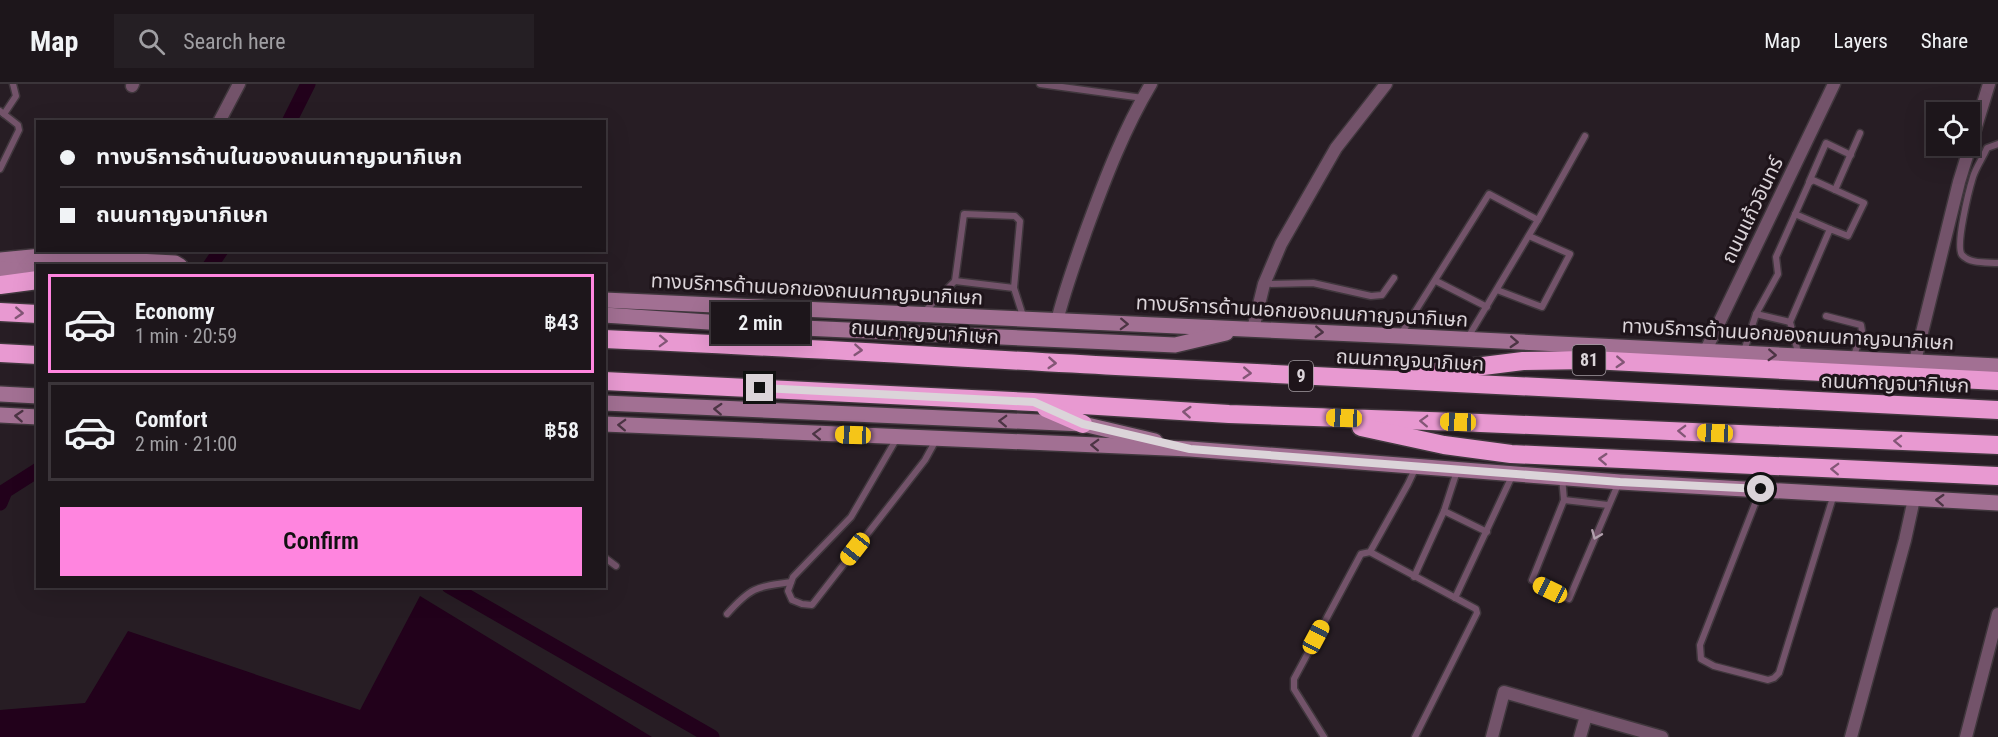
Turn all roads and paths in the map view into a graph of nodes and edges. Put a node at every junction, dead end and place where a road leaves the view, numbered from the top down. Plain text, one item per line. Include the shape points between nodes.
1 (13, 84) edge
2 (239, 84) edge
3 (1040, 84) edge
4 (1151, 84) edge
5 (1386, 84) edge
6 (1834, 84) edge
7 (1989, 84) edge
8 (1143, 98) junction
9 (2, 113) edge
10 (220, 120) edge
11 (1860, 134) dead end
12 (1585, 136) dead end
13 (1998, 144) edge
14 (1851, 155) junction
15 (0, 169) edge
16 (1809, 183) junction
17 (1835, 190) junction
18 (1795, 214) junction
19 (1538, 219) junction
20 (1830, 228) junction
21 (1528, 236) junction
22 (0, 260) edge
23 (1998, 263) edge
24 (177, 264) edge
25 (0, 269) edge
26 (36, 272) edge
27 (1394, 278) dead end
28 (36, 280) edge
29 (955, 281) junction
30 (1436, 281) junction
31 (1264, 284) junction
32 (0, 285) edge
33 (1014, 288) junction
34 (1497, 290) junction
35 (606, 300) edge
36 (1487, 307) junction
37 (0, 312) edge
38 (36, 314) edge
39 (1756, 314) junction
40 (606, 315) edge
41 (921, 315) junction
42 (1826, 316) dead end
43 (1024, 319) junction
44 (1057, 321) junction
45 (1790, 322) junction
46 (1250, 329) junction
47 (1400, 336) junction
48 (606, 339) edge
49 (1467, 340) junction
50 (1705, 352) junction
51 (0, 353) edge
52 (1743, 354) junction
53 (36, 355) edge
54 (1853, 359) junction
55 (1915, 361) junction
56 (1802, 364) junction
57 (1998, 366) edge
58 (1374, 380) junction
59 (606, 381) edge
60 (1998, 381) edge
61 (0, 394) edge
62 (36, 396) edge
63 (1034, 402) junction
64 (606, 403) edge
65 (1998, 410) edge
66 (0, 415) edge
67 (36, 417) edge
68 (1321, 417) junction
69 (606, 424) edge
70 (1083, 424) junction
71 (898, 437) junction
72 (937, 439) junction
73 (1998, 445) edge
74 (1190, 449) junction
75 (1416, 467) junction
76 (1457, 470) junction
77 (1513, 474) junction
78 (1998, 476) edge
79 (1562, 477) junction
80 (1620, 482) junction
81 (1761, 489) junction
82 (1834, 493) junction
83 (1914, 499) junction
84 (1564, 500) junction
85 (1998, 503) edge
86 (1608, 505) junction
87 (1444, 511) junction
88 (1487, 532) junction
89 (1370, 552) junction
90 (606, 558) edge
91 (616, 566) dead end
92 (1414, 577) junction
93 (791, 582) junction
94 (1455, 598) junction
95 (727, 614) dead end
96 (1998, 614) edge
97 (1586, 716) junction
98 (1324, 737) edge
99 (1415, 737) edge
100 (1492, 737) edge
101 (1581, 737) edge
102 (1662, 737) edge
103 (1851, 737) edge
104 (1966, 737) edge

1 - 9 lane via 16,96
2 - 10 street
3 - 8 lane
4 - 8 street
5 - 31 street via 1336,148 1281,244
6 - 50 street, ถนนแก้วอินทร์
7 - 55 street via 1959,182
8 - 44 street via 1103,183
9 - 15 lane via 19,130
11 - 14 lane
12 - 19 lane
13 - 23 lane via 1988,148 1973,177 1959,236 1959,249 1964,257
14 - 16 lane via 1826,143
14 - 17 lane
16 - 17 lane via 1813,180
16 - 18 lane
17 - 20 lane via 1864,203 1848,236
18 - 20 lane
18 - 39 lane via 1776,257 1778,274
19 - 21 lane
19 - 30 lane via 1489,194
20 - 45 lane
21 - 34 lane
21 - 34 lane via 1569,254 1542,306
22 - 24 main road via 60,256
25 - 26 main road
27 - 31 lane via 1382,295 1371,296 1313,283
28 - 32 highway
29 - 33 lane
29 - 33 lane via 964,214 1015,216 1020,221
29 - 41 lane
30 - 36 lane
30 - 47 lane
31 - 46 street
33 - 43 lane
34 - 36 lane
35 - 41 main road, ทางบริการด้านนอกของถนนกาญจนาภิเษก
36 - 49 lane
37 -> 38 highway
39 - 45 lane
39 - 52 lane
40 - 46 main road via 1175,345
41 - 43 main road, ทางบริการด้านนอกของถนนกาญจนาภิเษก
42 - 54 lane via 1861,325
43 - 44 main road, ทางบริการด้านนอกของถนนกาญจนาภิเษก
44 -> 46 main road, ทางบริการด้านนอกของถนนกาญจนาภิเษก
45 - 56 lane
46 -> 47 main road, ทางบริการด้านนอกของถนนกาญจนาภิเษก
47 - 49 main road, ทางบริการด้านนอกของถนนกาญจนาภิเษก
48 -> 58 highway, ถนนกาญจนาภิเษก / 9
49 -> 50 main road, ทางบริการด้านนอกของถนนกาญจนาภิเษก
50 - 52 main road, ทางบริการด้านนอกของถนนกาญจนาภิเษก
51 - 53 highway
52 -> 56 main road, ทางบริการด้านนอกของถนนกาญจนาภิเษก
54 - 55 main road, ทางบริการด้านนอกของถนนกาญจนาภิเษก
54 - 56 main road, ทางบริการด้านนอกของถนนกาญจนาภิเษก
55 - 57 main road, ทางบริการด้านนอกของถนนกาญจนาภิเษก
58 -> 56 highway, 81 via 1555,360
56 - 60 highway, 81
58 - 65 highway, ถนนกาญจนาภิเษก / 9
59 - 63 highway, 9
61 - 62 main road
68 -> 63 highway, 9
63 - 70 highway
70 -> 64 main road
67 -> 66 main road
73 -> 68 highway, 9
78 -> 68 highway via 1487,452
71 -> 69 main road
70 - 74 main road
71 - 72 main road
71 - 93 lane via 851,517
74 -> 72 main road
72 - 93 lane via 925,460 812,605 792,600 788,591
74 - 75 main road
75 - 76 main road
75 - 89 lane
76 - 77 main road
76 - 87 lane
77 - 79 main road
77 - 88 lane
79 - 80 main road
79 - 84 lane
80 - 81 main road
80 - 86 lane
81 - 82 main road
81 - 82 lane via 1699,653 1701,659 1714,666 1768,680 1779,673
82 - 83 main road
85 -> 83 main road
83 - 103 street
84 - 86 lane
86 -> 84 lane via 1569,599 1532,580
87 - 88 lane
87 - 92 lane
88 - 94 lane
89 - 92 lane
89 - 98 lane via 1361,554 1294,679 1294,689
90 - 91 lane
92 - 94 lane
93 - 95 lane via 746,593
94 - 99 lane via 1476,609 1477,614
96 - 104 street
97 - 100 street via 1504,692
97 - 101 street
97 - 102 street

